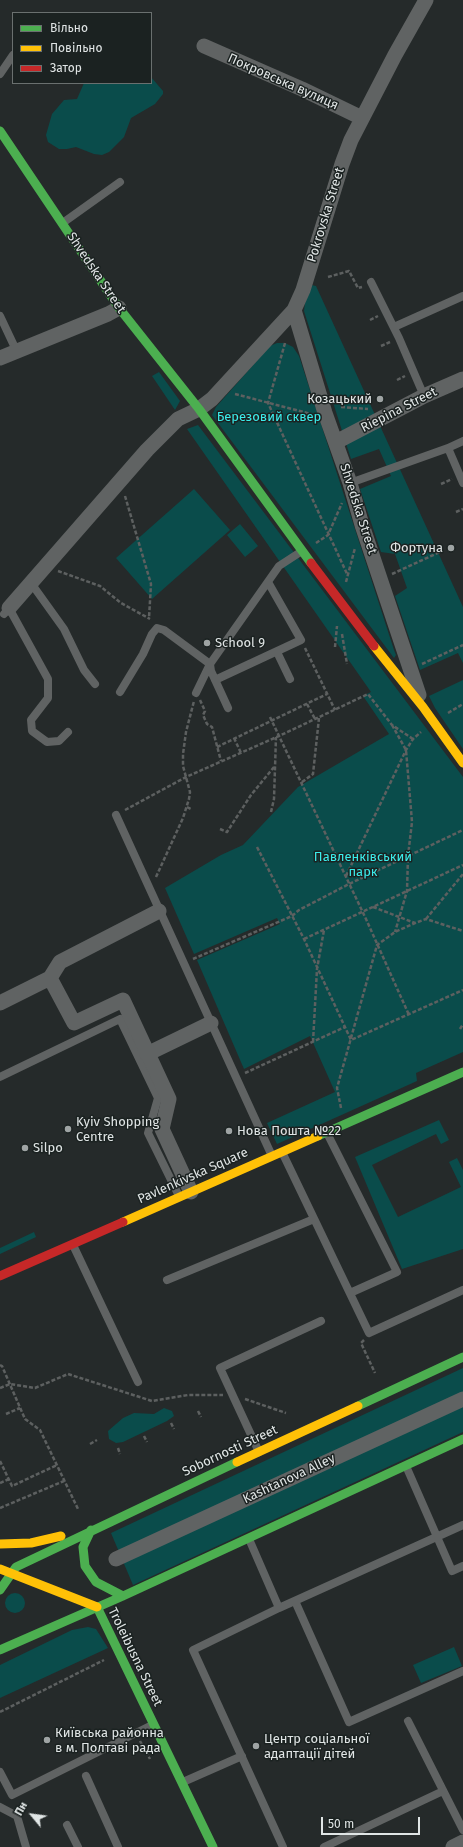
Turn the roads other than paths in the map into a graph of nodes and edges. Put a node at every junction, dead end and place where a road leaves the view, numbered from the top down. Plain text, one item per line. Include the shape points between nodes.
1 (426, 0) edge
2 (204, 46) dead end
3 (12, 56) edge
4 (0, 74) edge
5 (362, 118) junction
6 (0, 131) edge
7 (120, 182) dead end
8 (62, 224) junction
9 (371, 282) road end
10 (463, 296) edge
11 (119, 308) junction
12 (294, 310) junction
13 (0, 316) edge
14 (394, 327) junction
15 (17, 352) junction
16 (0, 358) edge
17 (463, 379) edge
18 (424, 396) junction
19 (199, 409) junction
20 (463, 441) edge
21 (336, 442) junction
22 (448, 448) junction
23 (350, 483) junction
24 (463, 483) edge
25 (302, 551) junction
26 (268, 582) junction
27 (31, 583) junction
28 (7, 611) joint
29 (277, 652) junction
30 (210, 664) junction
31 (290, 679) dead end
32 (215, 680) junction
33 (95, 684) dead end
34 (120, 692) dead end
35 (196, 693) road end
36 (423, 707) junction
37 (228, 708) dead end
38 (68, 732) dead end
39 (463, 763) edge
40 (116, 815) road end
41 (159, 911) junction
42 (50, 978) junction
43 (0, 1003) edge
44 (211, 1023) junction
45 (148, 1054) junction
46 (463, 1072) edge
47 (0, 1077) edge
48 (326, 1132) junction
49 (282, 1152) junction
50 (272, 1156) junction
51 (185, 1194) junction
52 (314, 1219) junction
53 (73, 1244) junction
54 (0, 1276) edge
55 (167, 1280) dead end
56 (463, 1290) edge
57 (350, 1293) junction
58 (321, 1321) dead end
59 (463, 1357) edge
60 (138, 1382) dead end
61 (463, 1399) edge
62 (463, 1440) edge
63 (259, 1452) junction
64 (406, 1466) junction
65 (463, 1525) edge
66 (91, 1530) junction
67 (437, 1537) junction
68 (249, 1538) junction
69 (0, 1544) edge
70 (116, 1559) dead end
71 (463, 1566) edge
72 (0, 1569) edge
73 (12, 1574) junction
74 (0, 1590) edge
75 (123, 1596) junction
76 (295, 1601) junction
77 (97, 1608) junction
78 (279, 1608) junction
79 (0, 1650) edge
80 (463, 1671) edge
81 (408, 1721) dead end
82 (154, 1724) junction
83 (242, 1756) junction
84 (0, 1772) edge
85 (86, 1776) dead end
86 (182, 1782) junction
87 (443, 1791) junction
88 (0, 1807) edge
89 (67, 1825) dead end
90 (463, 1830) edge
91 (463, 1842) edge
92 (26, 1847) edge
93 (78, 1847) edge
94 (118, 1847) edge
95 (213, 1847) edge
96 (283, 1847) edge
97 (324, 1847) edge
98 (453, 1847) edge

1 - 5 street, Pokrovska Street
2 - 5 street, Покровська вулиця
3 - 4 lane
5 - 12 street, Pokrovska Street via 342,164 303,290
6 - 8 main road, Shvedska Street
7 - 8 lane
8 - 11 main road, Shvedska Street
9 - 14 lane
10 - 14 lane
11 - 15 street
11 - 19 main road, Shvedska Street
12 - 19 street, Pokrovska Street via 212,399
12 - 21 street, Shvedska Street
13 - 15 lane
14 - 18 lane
15 - 16 street
17 - 18 street, Riepina Street
18 - 21 street, Riepina Street
19 - 25 main road, Shvedska Street
19 - 27 street via 178,419 147,450
20 - 22 lane
21 - 23 street, Shvedska Street
22 - 23 lane
22 - 24 lane
23 - 36 street, Shvedska Street
25 - 26 lane via 279,566
25 - 36 main road, Shvedska Street
26 - 29 lane via 301,640
26 - 30 lane
27 - 28 street
27 - 33 lane via 64,629 84,670
28 - 38 lane via 48,679 48,698 31,720 32,731 48,742 59,741
29 - 31 lane
29 - 32 lane
30 - 32 lane
30 - 34 lane via 164,630 157,628
30 - 35 lane
32 - 37 lane
36 - 39 main road, Shvedska Street
40 - 41 lane
41 - 42 street via 60,962
41 - 44 lane
42 - 43 street
42 - 45 street via 74,1023 123,1000
44 - 45 street
44 - 50 lane
45 - 51 street via 169,1099 162,1129
46 - 48 main road, Pavlenkivska Square
47 - 51 lane via 120,1019 158,1098 148,1133
48 - 49 main road, Pavlenkivska Square
48 - 57 lane via 397,1272
49 - 50 main road, Pavlenkivska Square
49 - 52 lane
50 - 51 main road, Pavlenkivska Square
51 - 53 main road, Pavlenkivska Square
52 - 55 lane
52 - 57 lane
53 - 54 main road, Pavlenkivska Square
53 - 60 lane
56 - 57 lane via 369,1333
58 - 63 lane via 220,1368
59 - 63 main road, Sobornosti Street
61 - 70 street, Kashtanova Alley
62 - 64 main road
63 - 66 main road, Sobornosti Street
64 - 67 lane
64 - 68 main road
65 - 67 lane
66 - 69 main road via 31,1542
66 - 73 main road, Sobornosti Street via 16,1567
66 - 75 main road via 83,1547 85,1566 96,1582
67 - 71 lane via 452,1571
67 - 76 lane
68 - 75 main road
68 - 78 lane
72 - 73 main road
73 - 74 main road, Sobornosti Street
73 - 77 main road
75 - 77 main road
76 - 78 lane
76 - 80 lane via 349,1722
77 - 79 main road
77 - 82 main road, Troleibusna Street
78 - 83 lane via 193,1650
81 - 87 lane
82 - 84 lane via 12,1795
82 - 86 main road, Troleibusna Street
83 - 86 lane
83 - 96 lane
85 - 94 lane
86 - 95 main road, Troleibusna Street
87 - 90 lane
87 - 97 lane
88 - 92 lane via 17,1816
89 - 93 lane
91 - 98 street

